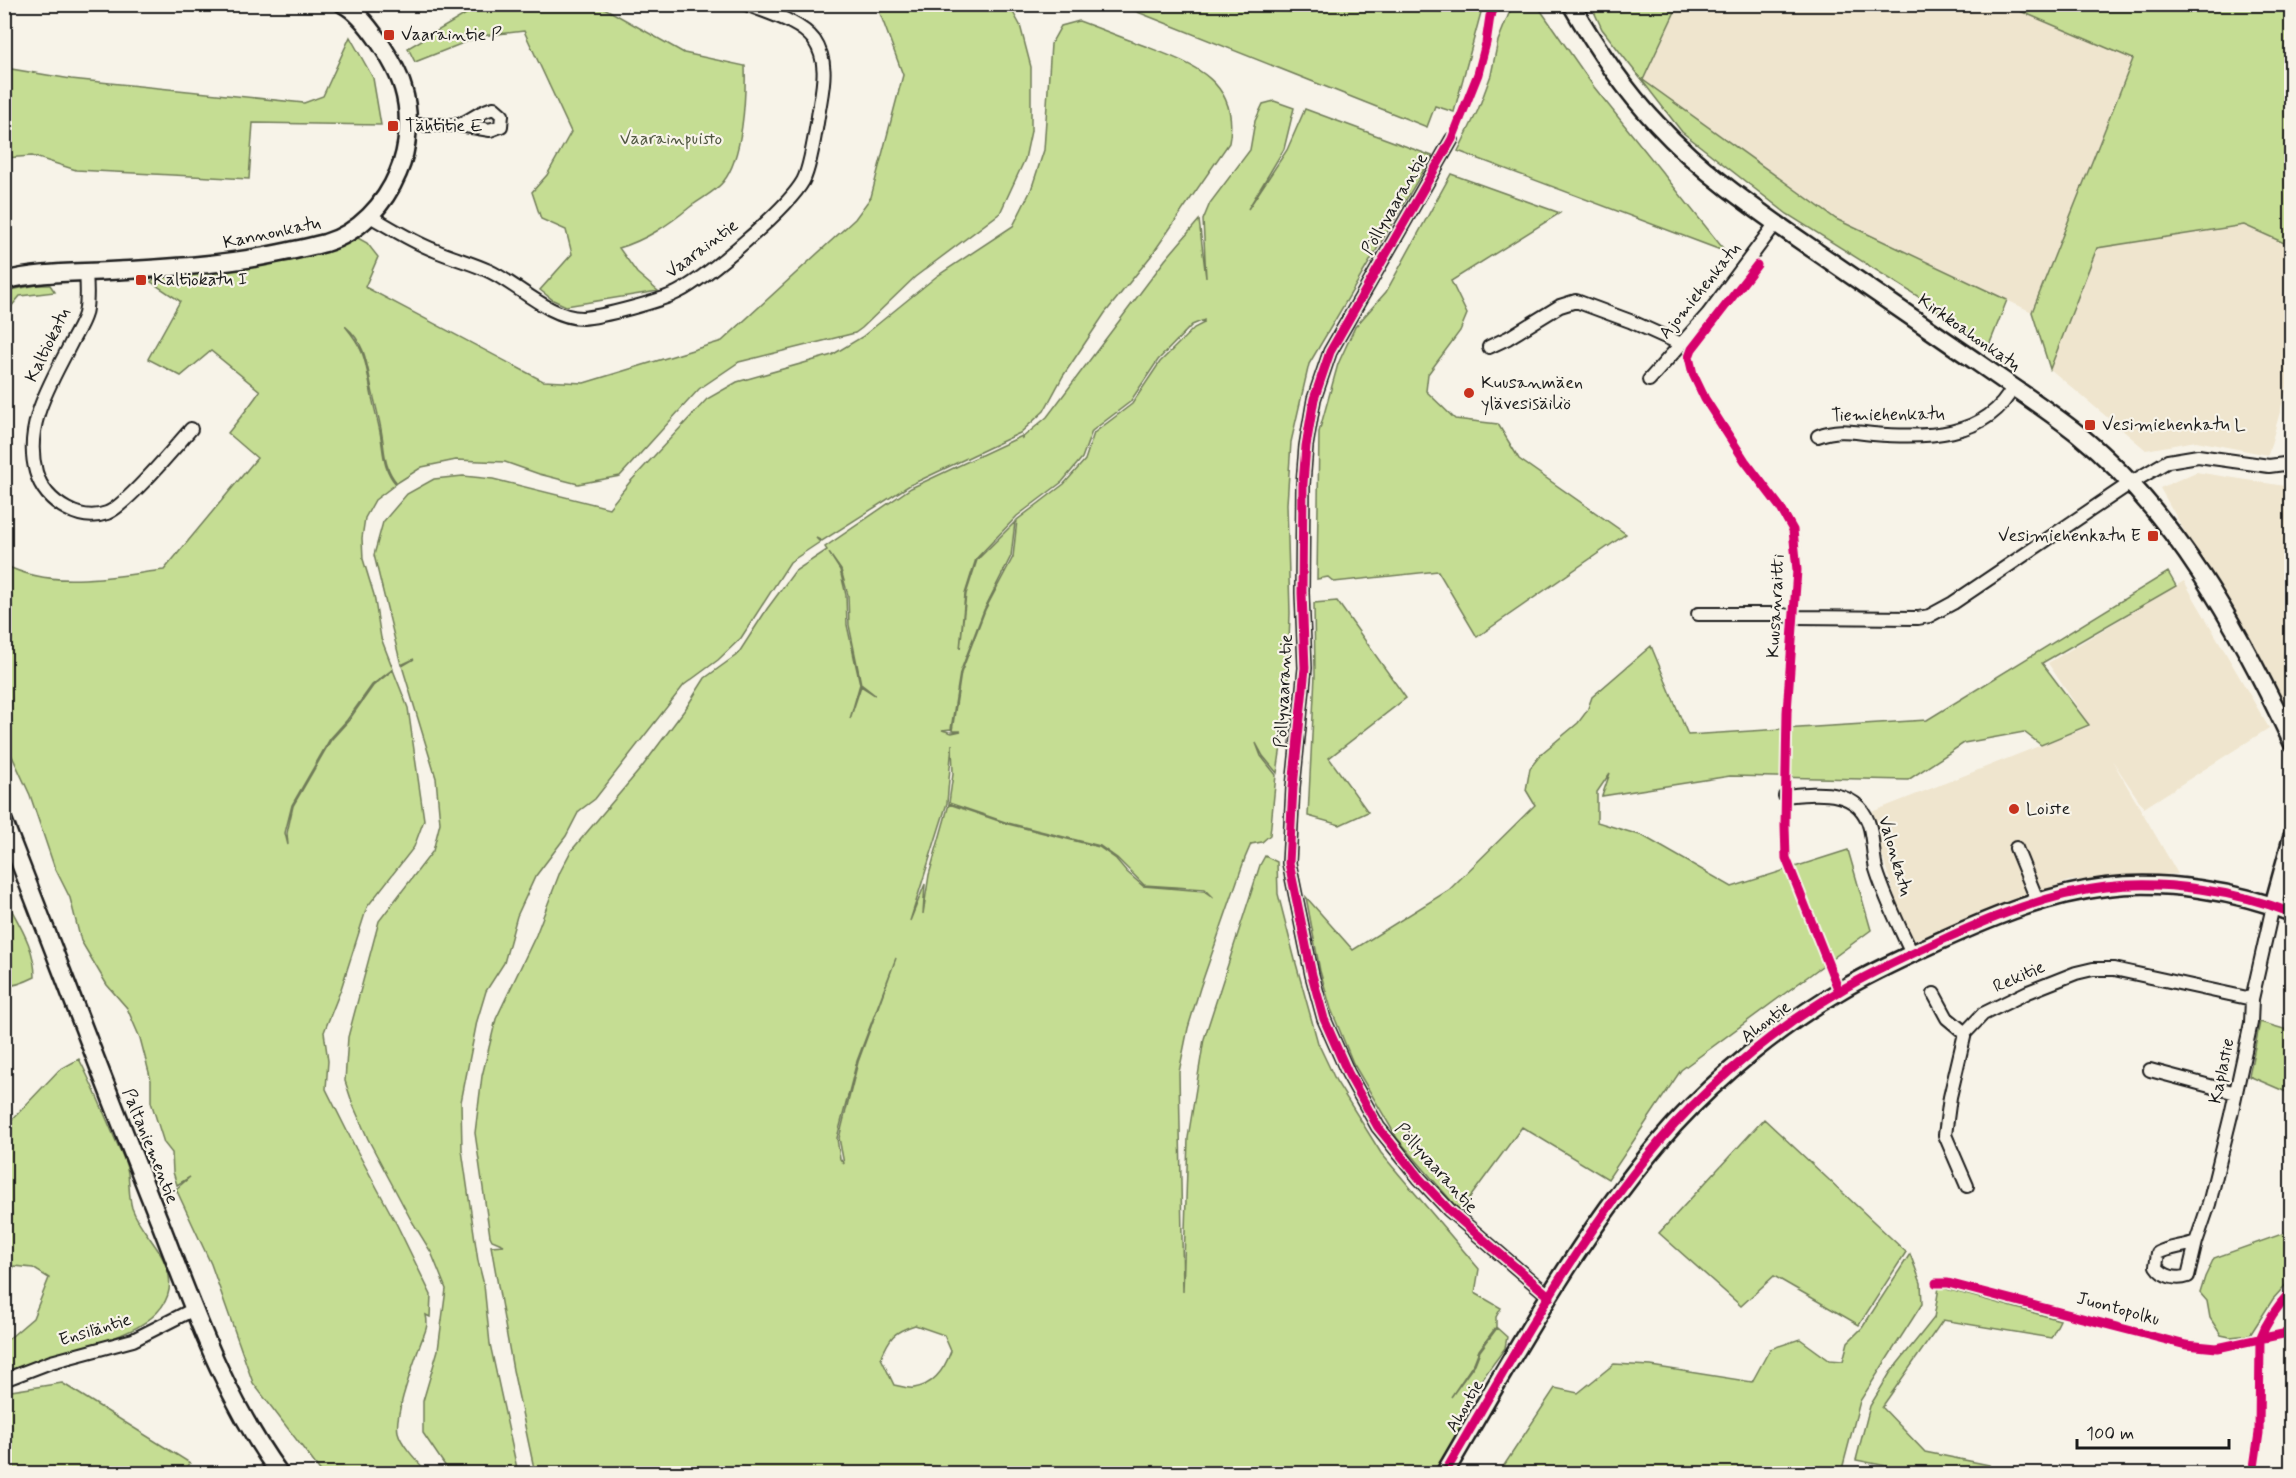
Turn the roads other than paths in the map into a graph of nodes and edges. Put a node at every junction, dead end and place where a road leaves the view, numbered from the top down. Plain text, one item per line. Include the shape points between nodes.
1 (746, 4) edge
2 (1571, 4) edge
3 (349, 6) edge
4 (407, 125) junction
5 (459, 125) dead end
6 (1452, 139) dead end
7 (370, 216) junction
8 (1776, 224) junction
9 (86, 273) junction
10 (4, 281) edge
11 (1681, 344) junction
12 (1489, 346) dead end
13 (1649, 380) dead end
14 (2013, 387) junction
15 (191, 429) dead end
16 (1818, 436) dead end
17 (2292, 463) edge
18 (2129, 484) junction
19 (1698, 614) dead end
20 (2292, 742) edge
21 (1785, 796) dead end
22 (4, 822) edge
23 (2292, 837) edge
24 (2016, 848) dead end
25 (2038, 902) junction
26 (2273, 906) junction
27 (2292, 913) edge
28 (1912, 954) junction
29 (1934, 994) dead end
30 (2252, 999) junction
31 (1965, 1033) junction
32 (2150, 1070) dead end
33 (2236, 1093) junction
34 (1967, 1186) dead end
35 (2196, 1242) dead end
36 (1550, 1297) junction
37 (194, 1309) junction
38 (4, 1380) edge
39 (280, 1473) edge
40 (1444, 1473) edge

1 - 7 street, Vaaraintie via 805,31 824,64 824,82 804,178 794,196 762,225 676,293 598,315 566,315 490,271 406,238
2 - 8 street, Kirkkoahonkatu via 1596,45 1657,124 1725,186
3 - 4 street, Kannonkatu via 397,70 404,91
4 - 5 street
4 - 7 street, Kannonkatu via 402,164 393,186
6 - 36 street, Pöllyvaarantie via 1330,352 1314,399 1303,484 1305,668 1289,863 1324,1019 1378,1127 1449,1210
7 - 9 street, Kannonkatu via 327,243 225,264
8 - 11 street, Ajomiehenkatu
8 - 14 street, Kirkkoahonkatu
9 - 10 street, Kannonkatu
9 - 15 street, Kaltiokatu via 84,316 42,400 32,437 33,461 40,484 56,503 76,514 93,517 109,513 130,496
11 - 12 street via 1576,301
11 - 13 street, Ajomiehenkatu
14 - 16 street, Tiemiehenkatu via 2007,399 1987,417 1947,433 1909,435 1836,430
14 - 18 street, Kirkkoahonkatu via 2078,434
17 - 18 street via 2269,466 2198,456 2168,462
18 - 19 street via 1929,616
18 - 20 street, Kirkkoahonkatu via 2144,498 2211,589
21 - 28 street, Valonkatu via 1825,792 1857,803 1871,830 1876,867 1886,897
22 - 37 street, Paltaniementie
23 - 26 street
24 - 25 street
25 - 26 street, Ahontie via 2107,887 2151,885 2196,889
25 - 28 street, Ahontie via 1981,922
26 - 27 street, Ahontie
26 - 30 street, Kaplastie
28 - 36 street, Ahontie via 1825,1000 1716,1081 1674,1125 1616,1197
29 - 31 street via 1947,1018
30 - 31 street, Rekitie via 2114,969 2092,969 1992,1008
30 - 33 street, Kaplastie via 2251,1023
31 - 34 street via 1945,1135
32 - 33 street
33 - 35 street, Kaplastie
36 - 40 street, Ahontie
37 - 38 street, Ensiläntie via 133,1340 51,1362
37 - 39 street, Paltaniementie via 240,1410

